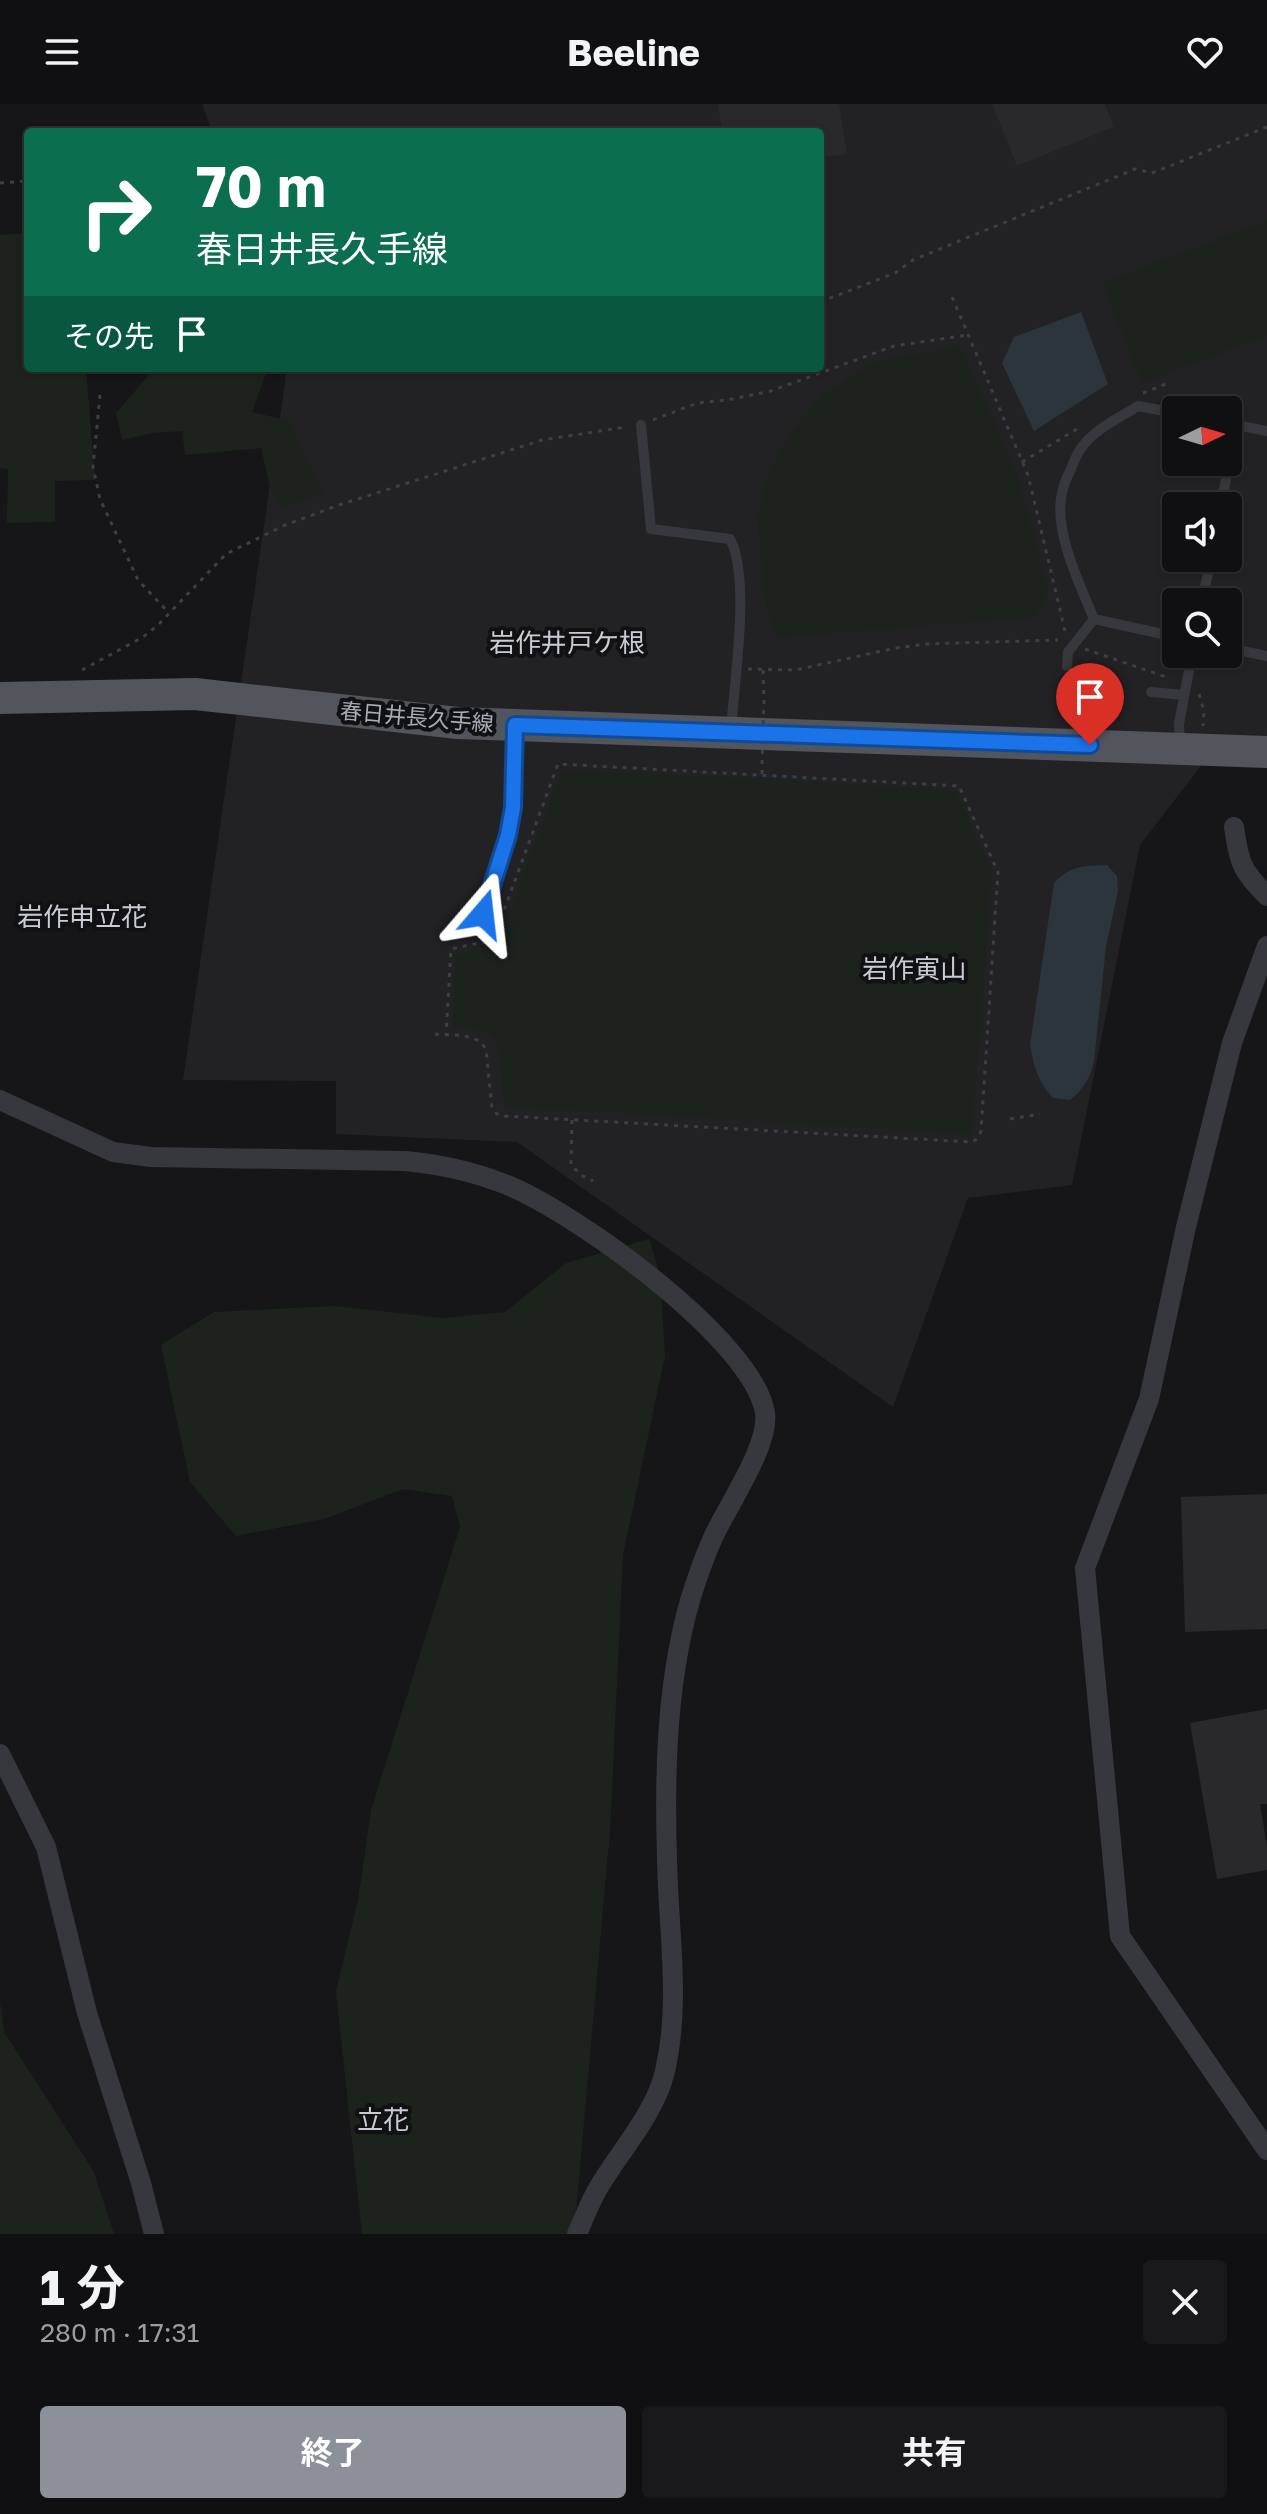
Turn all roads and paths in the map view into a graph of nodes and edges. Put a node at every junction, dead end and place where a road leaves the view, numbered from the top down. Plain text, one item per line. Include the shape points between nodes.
1 (1267, 127) edge
2 (24, 181) edge
3 (0, 183) edge
4 (824, 300) edge
5 (968, 335) dead end
6 (823, 372) edge
7 (824, 372) edge
8 (100, 395) dead end
9 (1162, 410) edge
10 (641, 425) junction
11 (1242, 426) edge
12 (1267, 431) edge
13 (169, 613) junction
14 (1094, 619) junction
15 (1065, 632) dead end
16 (1162, 634) edge
17 (1242, 651) edge
18 (1267, 656) edge
19 (1067, 666) dead end
20 (736, 668) junction
21 (1189, 668) edge
22 (763, 670) junction
23 (79, 671) dead end
24 (1151, 692) dead end
25 (1184, 695) junction
26 (0, 698) edge
27 (515, 725) junction
28 (731, 732) junction
29 (1180, 749) junction
30 (1267, 752) edge
31 (762, 774) junction
32 (1234, 827) dead end
33 (1267, 896) edge
34 (444, 935) dead end
35 (1267, 946) edge
36 (1258, 1002) edge
37 (435, 1034) dead end
38 (446, 1035) junction
39 (0, 1100) edge
40 (1040, 1114) dead end
41 (1010, 1119) dead end
42 (572, 1120) junction
43 (593, 1181) dead end
44 (0, 1754) edge
45 (1267, 2150) edge
46 (154, 2234) edge
47 (577, 2234) edge

1 - 4 path via 1152,173 1135,169
2 - 3 path
5 - 7 path via 894,346
6 - 10 path via 771,391 697,403
8 - 13 path via 93,467 100,499 138,580
9 - 14 lane via 1138,406 1103,428 1082,445 1066,479 1062,524
10 - 13 path via 542,440 283,526 226,554
10 - 20 lane via 651,529 730,539 737,552
11 - 12 lane
13 - 23 path via 143,637
14 - 16 lane
14 - 19 lane via 1068,652
15 - 22 path via 1061,640 926,644 795,670
17 - 18 lane
20 - 22 path
20 - 28 lane
21 - 25 lane
22 - 31 path, bridge
24 - 25 lane
25 - 29 lane
26 - 27 main road, 春日井長久手線 via 195,694
27 - 28 main road, 春日井長久手線
27 - 34 lane via 513,808 483,914 469,929
28 - 29 main road, 春日井長久手線
29 - 30 main road, 春日井長久手線
31 - 38 path via 558,764 500,921 483,942 451,949
31 - 42 path via 959,786 998,872 978,1138 972,1142
32 - 33 street via 1239,861
35 - 36 street
36 - 45 street via 1232,1043 1149,1399 1085,1568 1120,1936
37 - 38 path
38 - 42 path via 482,1042 497,1114
39 - 47 street via 113,1152 432,1163 502,1183 598,1236 673,1295 752,1378 766,1414 763,1437 712,1540 691,1597 678,1660 669,1734 666,1839 674,2021 665,2075
40 - 41 path
42 - 43 path via 571,1165
44 - 46 street via 46,1847 87,2013

